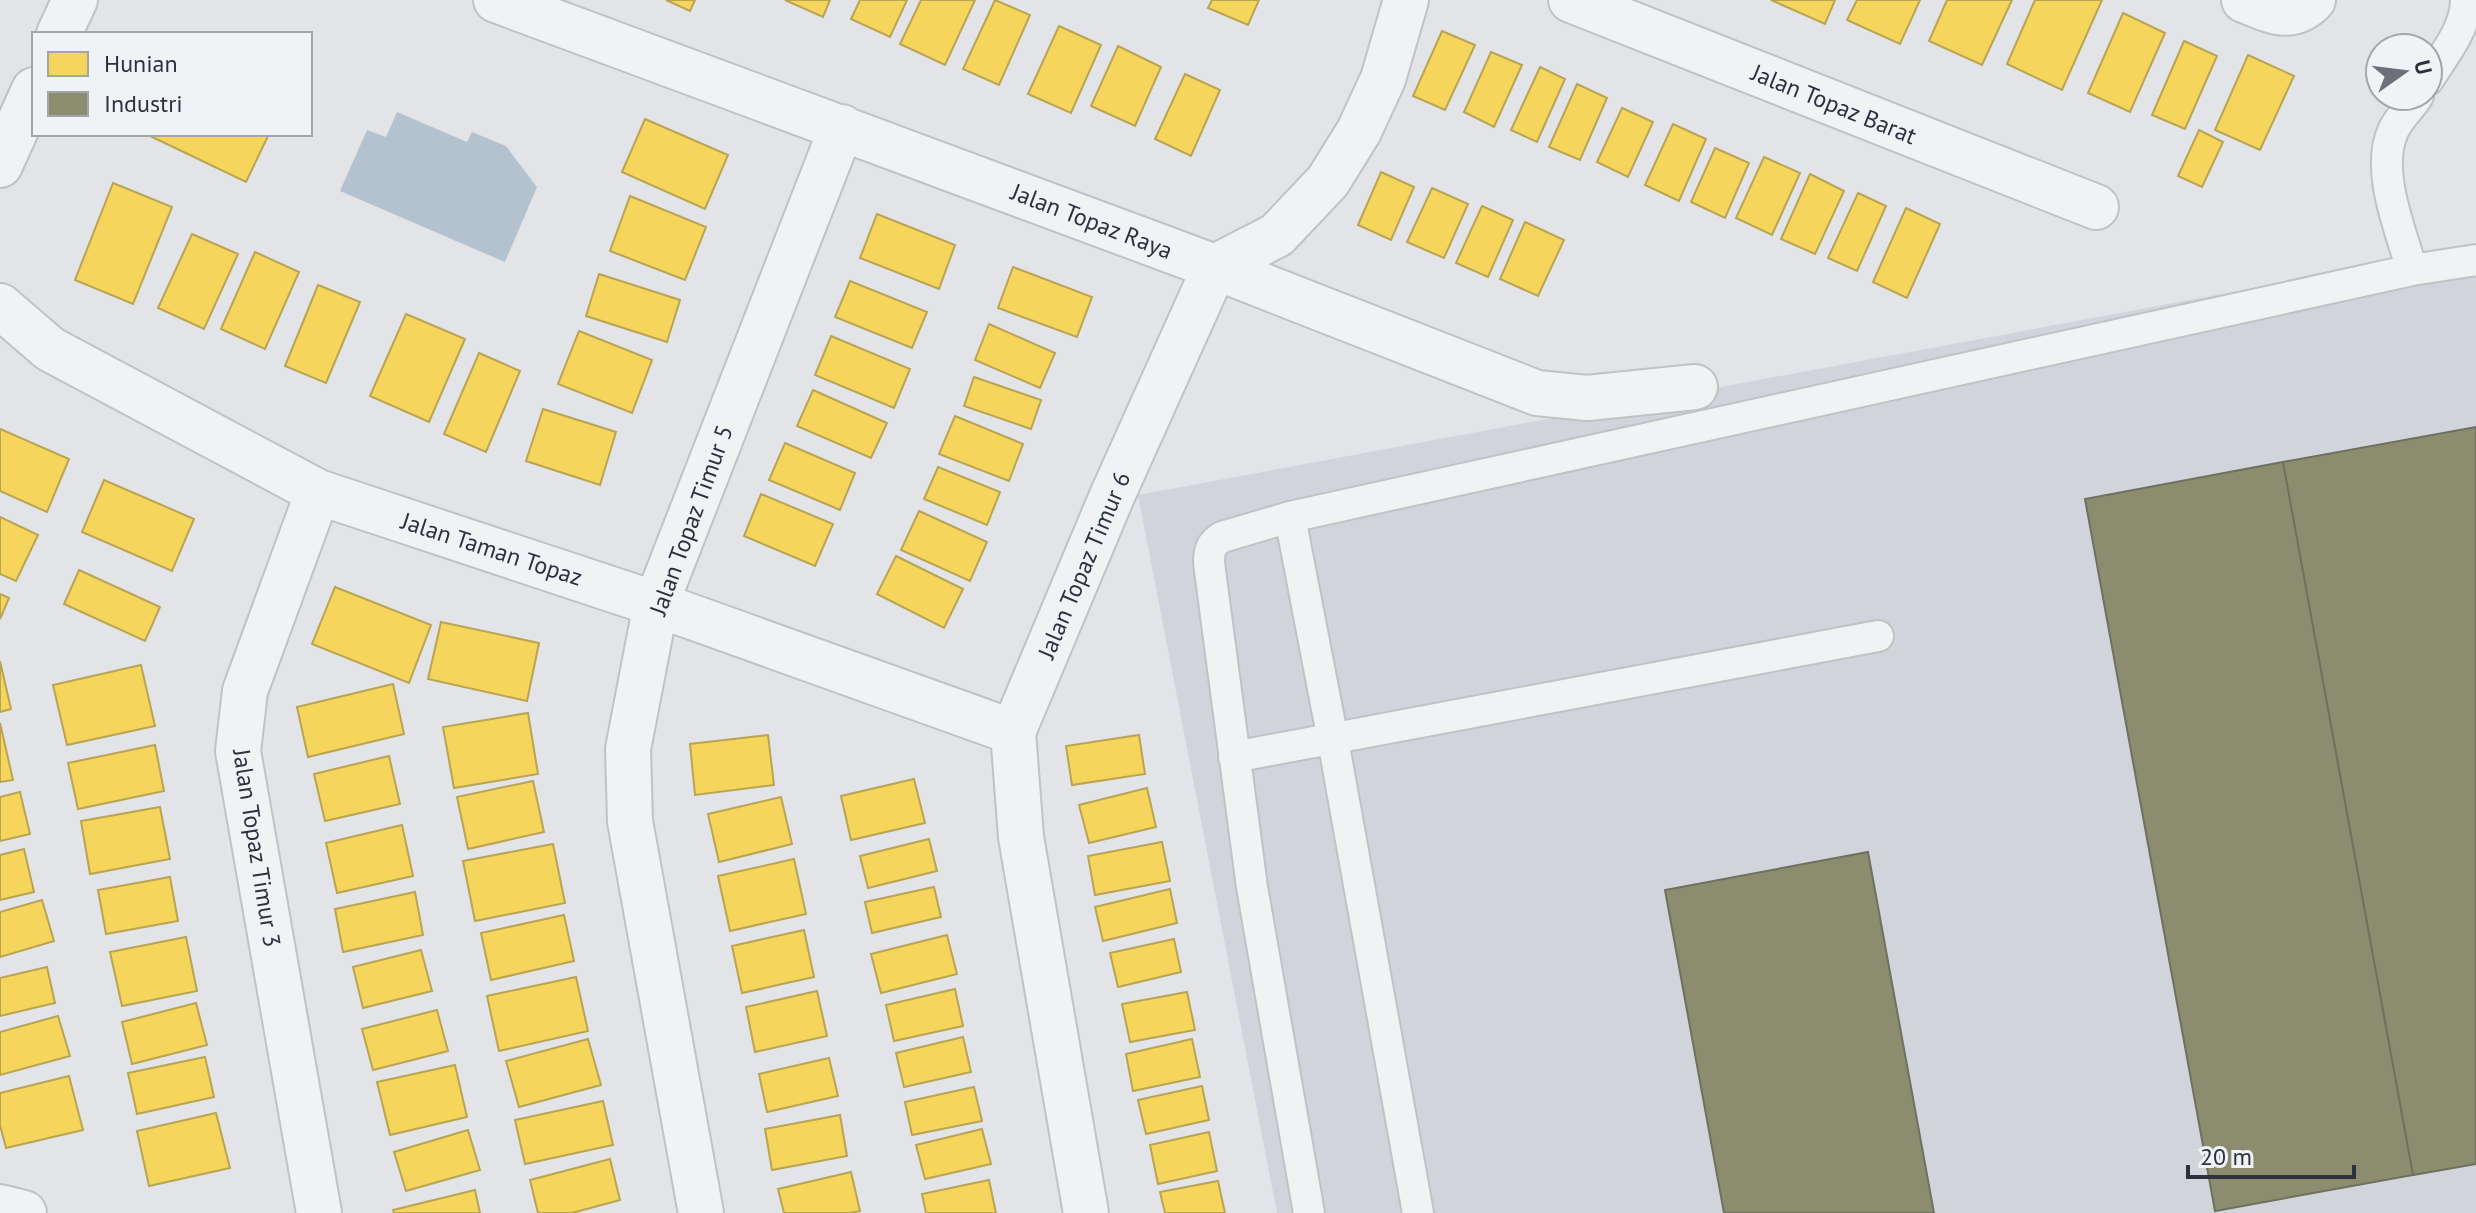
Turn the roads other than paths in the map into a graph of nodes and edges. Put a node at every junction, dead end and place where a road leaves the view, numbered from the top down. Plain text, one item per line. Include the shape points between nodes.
1 (75, 0) edge
2 (1406, 0) edge
3 (1571, 0) edge
4 (2244, 0) edge
5 (2466, 0) edge
6 (504, 1) edge
7 (2299, 7) edge
8 (60, 32) edge
9 (2444, 53) edge
10 (32, 94) edge
11 (2404, 112) edge
12 (842, 127) junction
13 (0, 165) edge
14 (2096, 207) dead end
15 (2476, 260) edge
16 (1215, 267) junction
17 (2412, 270) junction
18 (0, 306) edge
19 (1695, 387) dead end
20 (318, 492) junction
21 (1290, 517) junction
22 (656, 604) junction
23 (1878, 636) dead end
24 (1013, 732) junction
25 (1333, 740) junction
26 (1234, 757) junction
27 (0, 1207) edge
28 (24, 1213) edge
29 (319, 1213) edge
30 (701, 1213) edge
31 (1086, 1213) edge
32 (1309, 1213) edge
33 (1418, 1213) edge

1 - 8 street
2 - 16 street via 1383,79 1328,181 1277,235
3 - 14 street, Jalan Topaz Barat
4 - 7 street via 2273,12
5 - 9 lane via 2461,25
6 - 12 street, Jalan Topaz Raya
10 - 13 street
11 - 17 lane via 2391,135 2387,181
12 - 16 street, Jalan Topaz Raya
12 - 22 street, Jalan Topaz Timur 5
15 - 17 lane
16 - 19 street, Jalan Topaz Raya via 1537,393 1587,398
16 - 24 street, Jalan Topaz Timur 6
17 - 21 lane
18 - 20 street, Jalan Taman Topaz via 50,349
20 - 22 street, Jalan Taman Topaz
20 - 29 street, Jalan Topaz Timur 3 via 245,691 238,751
21 - 25 lane
21 - 26 lane via 1222,537 1210,548
22 - 24 street, Jalan Taman Topaz
22 - 30 street, Jalan Topaz Timur 5 via 628,749 630,821
23 - 25 lane
24 - 31 street, Jalan Topaz Timur 6 via 1021,837
25 - 26 lane
25 - 33 lane
26 - 32 lane
27 - 28 street

